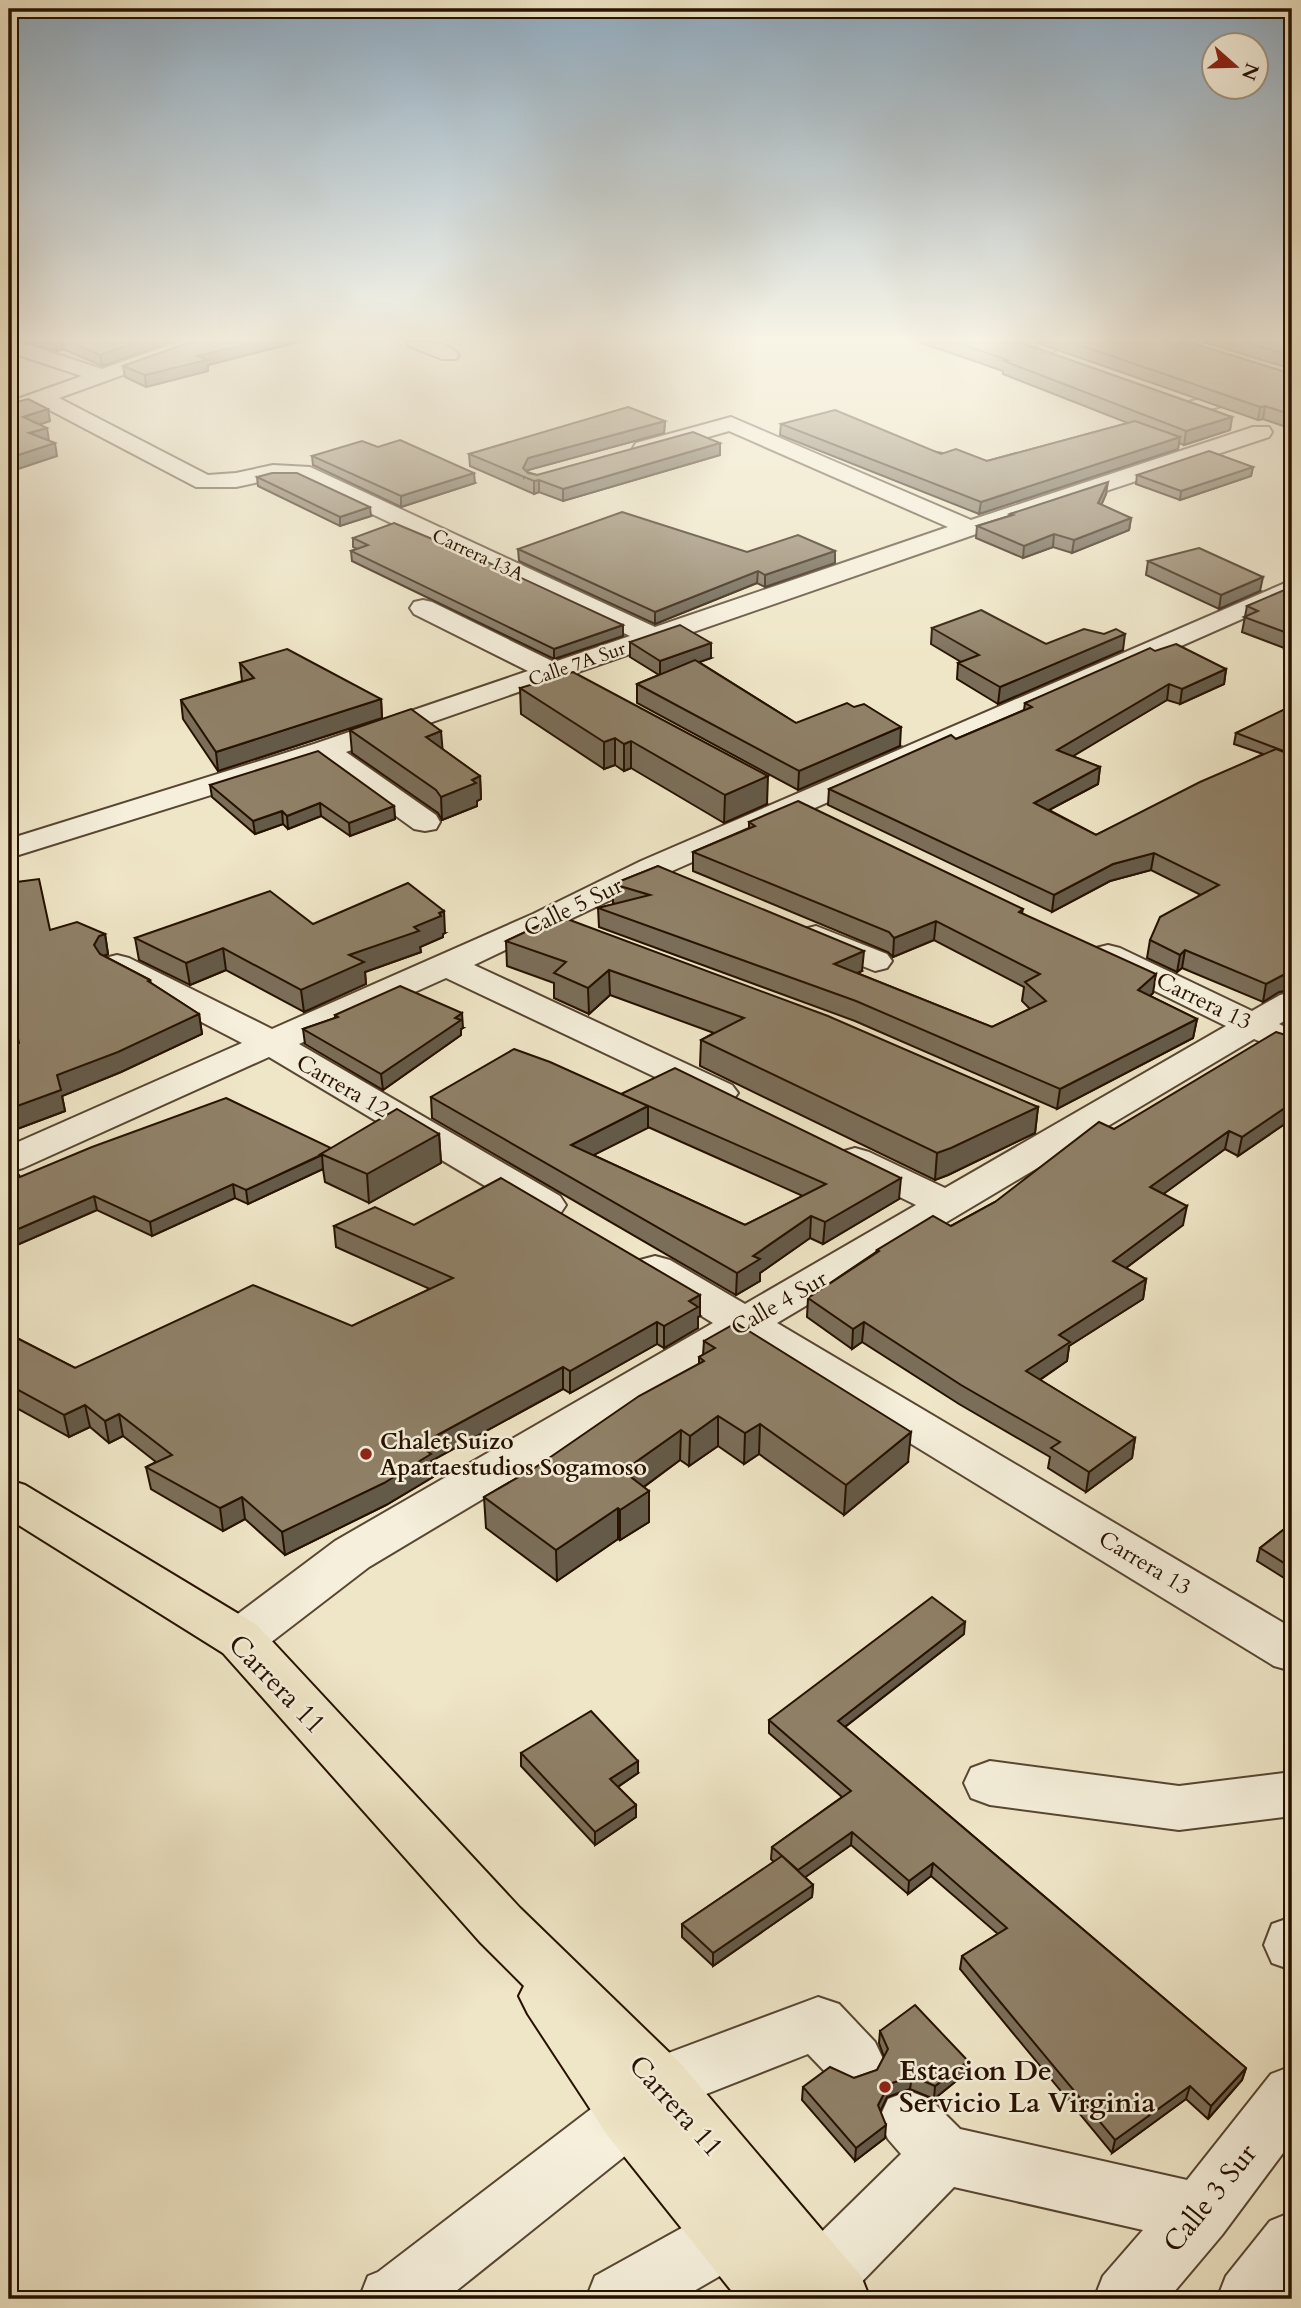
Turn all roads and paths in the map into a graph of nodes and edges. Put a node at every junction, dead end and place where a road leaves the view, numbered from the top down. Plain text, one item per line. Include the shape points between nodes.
1 (142, 450) edge
2 (636, 450) edge
3 (790, 450) edge
4 (1224, 450) edge
5 (627, 452) edge
6 (971, 528) junction
7 (1292, 588) edge
8 (424, 608) dead end
9 (654, 637) junction
10 (554, 672) junction
11 (591, 692) edge
12 (324, 750) junction
13 (761, 785) edge
14 (798, 805) junction
15 (425, 822) dead end
16 (835, 823) edge
17 (9, 849) edge
18 (652, 868) junction
19 (689, 884) edge
20 (545, 922) junction
21 (788, 925) edge
22 (584, 936) edge
23 (1082, 942) edge
24 (875, 961) dead end
25 (117, 965) edge
26 (446, 965) junction
27 (1292, 1002) edge
28 (1255, 1025) junction
29 (269, 1042) junction
30 (1292, 1044) edge
31 (747, 1107) edge
32 (822, 1144) edge
33 (9, 1160) edge
34 (947, 1205) junction
35 (579, 1224) edge
36 (626, 1252) edge
37 (746, 1322) junction
38 (9, 1497) edge
39 (240, 1639) junction
40 (1292, 1652) edge
41 (990, 1783) dead end
42 (1292, 1794) edge
43 (854, 2062) dead end
44 (1292, 2094) edge
45 (644, 2100) junction
46 (1200, 2213) junction
47 (745, 2221) junction
48 (1292, 2243) edge
49 (812, 2292) edge
50 (391, 2299) edge
51 (618, 2299) edge
52 (1126, 2299) edge
53 (1249, 2299) edge

1 - 9 street, Carrera 13A via 204,482 302,472
2 - 5 street
3 - 6 street
4 - 6 street, Calle 7A Sur
6 - 9 street, Calle 7A Sur
7 - 14 street, Calle 5 Sur
8 - 10 street
9 - 10 street, Calle 7A Sur
10 - 11 street
10 - 12 street, Calle 7A Sur
12 - 15 street
12 - 17 street, Calle 7A Sur
13 - 14 street
14 - 16 street
14 - 18 street, Calle 5 Sur
18 - 19 street
18 - 20 street, Calle 5 Sur
20 - 22 street
20 - 26 street, Calle 5 Sur
21 - 24 street
23 - 28 street, Carrera 13
25 - 29 street, Carrera 12
26 - 29 street, Calle 5 Sur
26 - 31 street
27 - 28 street, Calle 4 Sur
28 - 30 street, Carrera 13
28 - 34 street, Calle 4 Sur via 1054,1124
29 - 33 street, Calle 5 Sur
29 - 35 street, Carrera 12
32 - 34 street
34 - 37 street, Calle 4 Sur
36 - 37 street
37 - 39 street, Calle 4 Sur via 352,1555
37 - 40 street, Carrera 13
38 - 39 main road, Carrera 11
39 - 45 main road, Carrera 11 via 499,1925
41 - 42 street via 1179,1808
43 - 45 street via 818,2023
44 - 46 street, Calle 3 Sur
45 - 47 main road, Carrera 11
45 - 50 street
46 - 49 street via 926,2137
46 - 52 street, Calle 3 Sur
47 - 49 main road, Carrera 11
47 - 51 street
48 - 53 street

